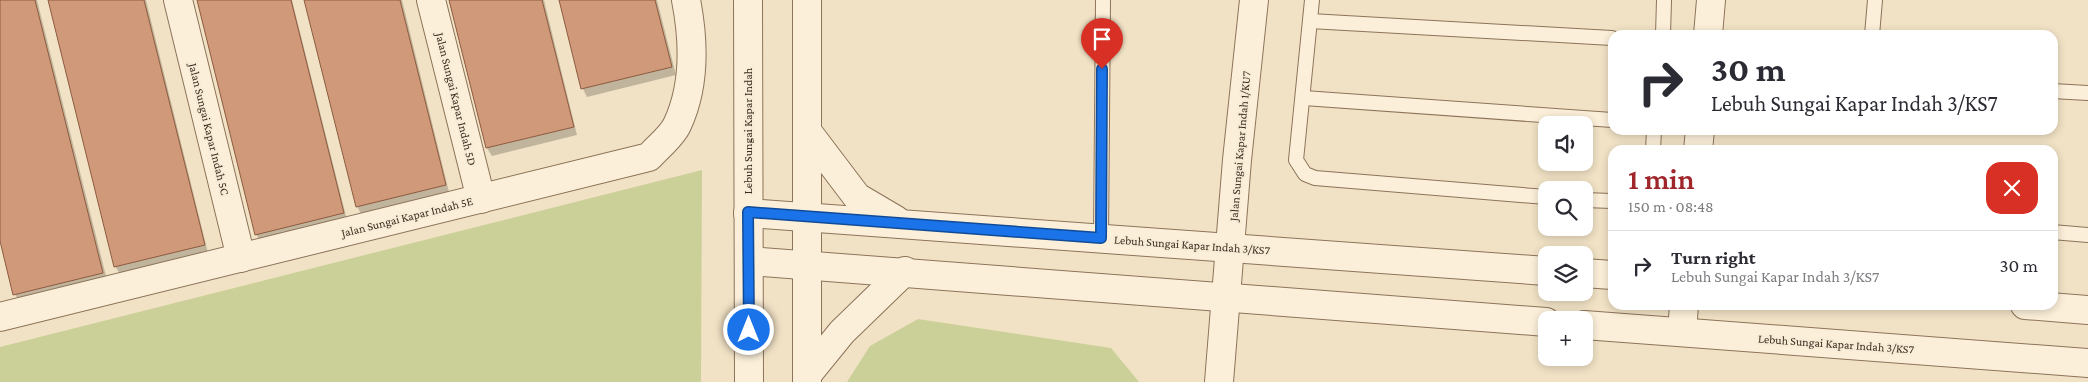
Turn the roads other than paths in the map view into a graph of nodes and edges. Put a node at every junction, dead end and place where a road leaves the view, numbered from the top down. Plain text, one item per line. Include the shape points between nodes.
1 (178, 0) edge
2 (431, 0) edge
3 (686, 0) edge
4 (748, 0) edge
5 (807, 0) edge
6 (1103, 0) edge
7 (1254, 0) edge
8 (1312, 0) edge
9 (1664, 0) edge
10 (1712, 0) edge
11 (1875, 0) edge
12 (1310, 21) junction
13 (1663, 30) edge
14 (1709, 30) edge
15 (1872, 30) edge
16 (1608, 38) edge
17 (2058, 90) edge
18 (2088, 93) edge
19 (1304, 98) junction
20 (1608, 120) edge
21 (807, 131) junction
22 (1538, 196) edge
23 (481, 199) junction
24 (1593, 200) edge
25 (1608, 201) edge
26 (748, 212) junction
27 (807, 217) junction
28 (902, 224) junction
29 (2058, 232) edge
30 (2088, 235) edge
31 (1101, 238) junction
32 (1231, 248) junction
33 (241, 258) junction
34 (749, 260) junction
35 (808, 264) junction
36 (1538, 270) edge
37 (905, 272) junction
38 (1593, 274) edge
39 (1608, 275) edge
40 (1226, 299) junction
41 (2058, 308) edge
42 (1684, 310) edge
43 (2088, 310) edge
44 (0, 316) edge
45 (1538, 321) edge
46 (1593, 326) edge
47 (1682, 332) junction
48 (2088, 363) edge
49 (807, 379) edge
50 (749, 382) edge
51 (1219, 382) edge

1 - 33 street, Jalan Sungai Kapar Indah 5C
2 - 23 street, Jalan Sungai Kapar Indah 5D
3 - 23 street, Jalan Sungai Kapar Indah 5E via 691,27 691,81 677,126 649,157
4 - 26 street, Lebuh Sungai Kapar Indah
5 - 21 street
6 - 31 lane
7 - 32 street, Jalan Sungai Kapar Indah 1/KU7
8 - 12 lane
9 - 13 lane
10 - 14 street
11 - 15 lane
12 - 16 lane
12 - 19 lane
17 - 18 lane
19 - 20 lane
19 - 22 lane via 1296,160 1305,174 1315,178
21 - 27 street
21 - 28 street via 857,197
23 - 33 street, Jalan Sungai Kapar Indah 5E
24 - 25 lane
26 - 27 street, Lebuh Sungai Kapar Indah 3/KS7
26 - 34 street, Lebuh Sungai Kapar Indah
27 - 28 street, Lebuh Sungai Kapar Indah 3/KS7
27 - 35 street
28 - 31 street, Lebuh Sungai Kapar Indah 3/KS7
29 - 30 lane
31 - 32 street, Lebuh Sungai Kapar Indah 3/KS7
32 - 36 street, Lebuh Sungai Kapar Indah 3/KS7
32 - 40 street, Jalan Sungai Kapar Indah 1/KU7
33 - 44 street, Jalan Sungai Kapar Indah 5E
34 - 35 street
34 - 50 street, Lebuh Sungai Kapar Indah
35 - 37 street
35 - 49 street
37 - 40 street
37 - 49 street via 842,332
38 - 39 street
40 - 45 street
40 - 51 street, Jalan Sungai Kapar Indah 1/KU7
41 - 43 street
42 - 47 street
46 - 47 street, Lebuh Sungai Kapar Indah 3/KS7
47 - 48 street, Lebuh Sungai Kapar Indah 3/KS7

